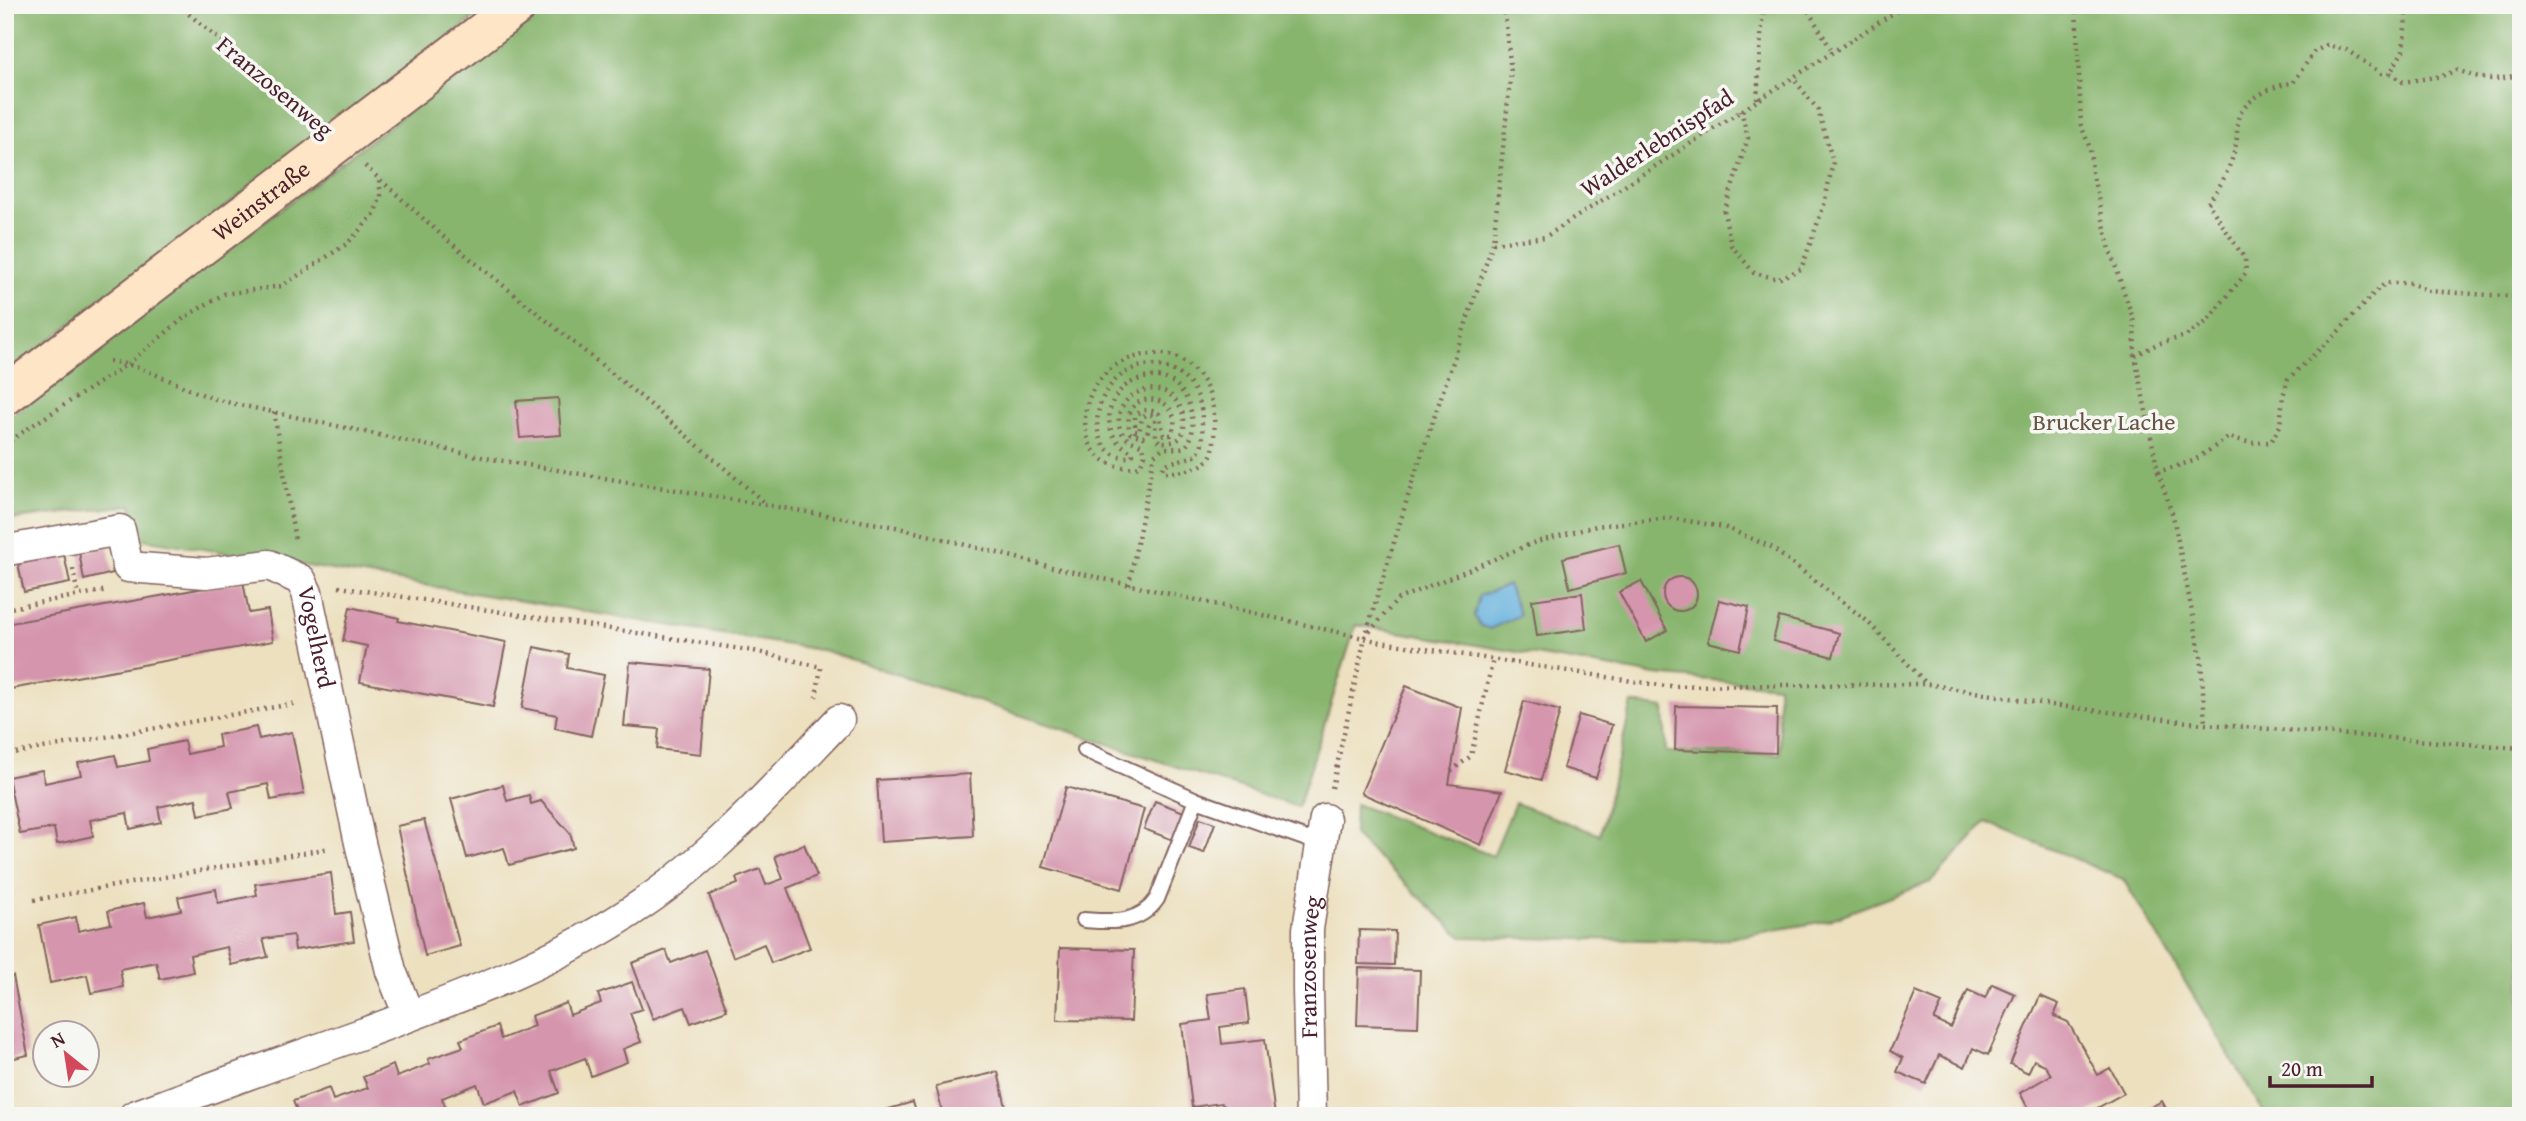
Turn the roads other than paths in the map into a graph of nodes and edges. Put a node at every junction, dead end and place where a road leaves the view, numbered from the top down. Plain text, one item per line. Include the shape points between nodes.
1 (518, 5) edge
2 (5, 396) edge
3 (8, 550) dead end
4 (839, 720) dead end
5 (1085, 750) dead end
6 (1196, 800) junction
7 (1323, 832) joint
8 (1084, 920) dead end
9 (409, 1017) junction
10 (134, 1116) edge
11 (1311, 1116) edge

1 - 2 main road, Weinstraße
3 - 9 street, Vogelherd via 120,530 128,567 206,573 269,565 304,587 359,843 391,971
4 - 9 street via 726,837 642,904 553,956
5 - 6 lane
6 - 7 lane
6 - 8 lane via 1150,909 1124,922
7 - 11 street, Franzosenweg via 1308,929
9 - 10 street

